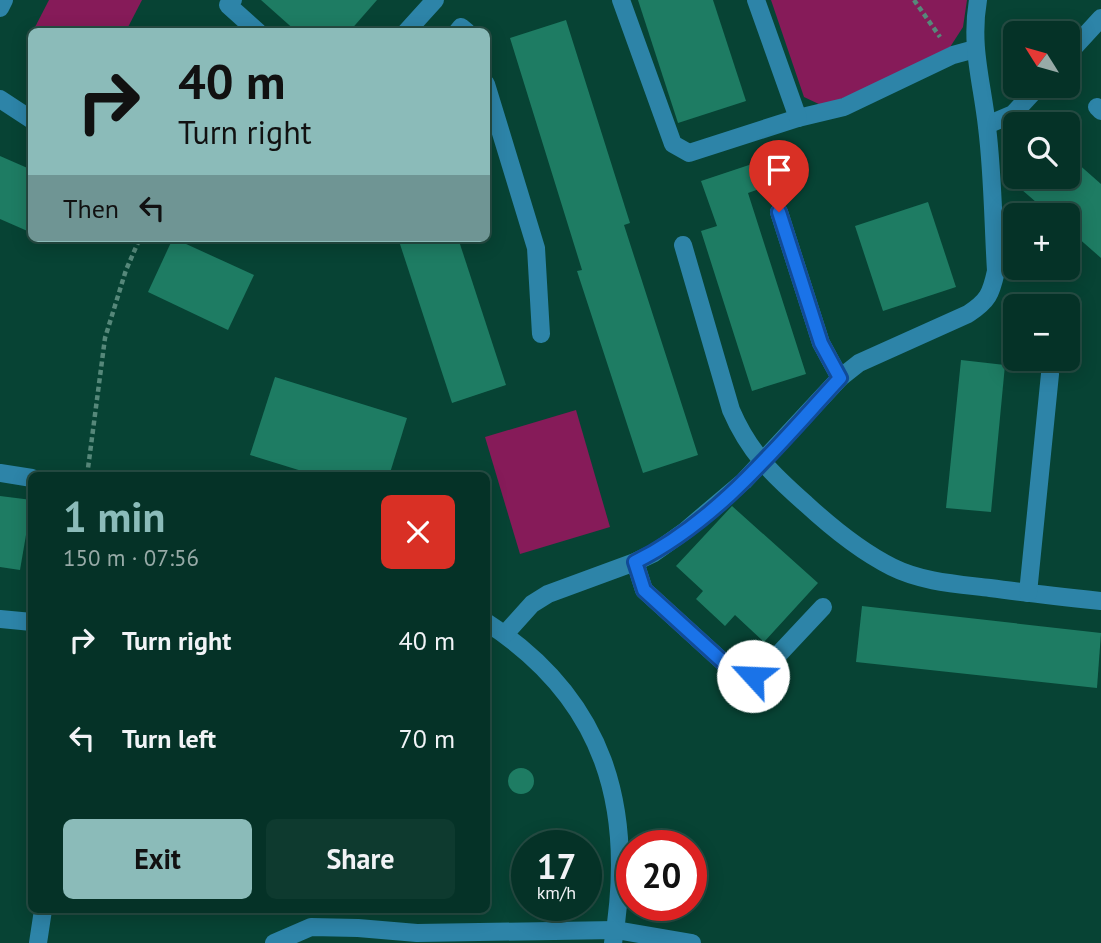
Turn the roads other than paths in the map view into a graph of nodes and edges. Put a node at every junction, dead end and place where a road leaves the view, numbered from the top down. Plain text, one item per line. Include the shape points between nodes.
1 (4, 0) edge
2 (233, 0) edge
3 (435, 0) edge
4 (621, 0) edge
5 (757, 0) edge
6 (978, 0) edge
7 (0, 8) edge
8 (1101, 18) edge
9 (254, 28) edge
10 (410, 28) edge
11 (1080, 41) edge
12 (975, 48) junction
13 (490, 98) edge
14 (1028, 98) edge
15 (0, 99) edge
16 (28, 117) edge
17 (798, 118) junction
18 (987, 125) junction
19 (779, 212) dead end
20 (683, 245) dead end
21 (541, 334) dead end
22 (1050, 374) dead end
23 (840, 378) junction
24 (762, 463) junction
25 (0, 473) edge
26 (28, 477) edge
27 (635, 562) junction
28 (1028, 593) junction
29 (1101, 601) edge
30 (823, 607) dead end
31 (0, 619) edge
32 (28, 622) edge
33 (490, 625) edge
34 (505, 634) junction
35 (43, 913) edge
36 (615, 937) edge
37 (38, 943) edge
38 (274, 943) edge
39 (692, 943) edge

1 - 7 street
2 - 9 street via 228,5
3 - 10 street
4 - 17 street via 673,144 689,153
5 - 17 street
6 - 12 street
8 - 11 street
12 - 17 street via 844,107
12 - 18 street
13 - 21 street via 536,248
14 - 18 street via 1013,114
15 - 16 street
18 - 23 street via 996,271 992,290 984,303 968,314 880,352
19 - 23 street via 821,343
20 - 24 street via 731,410
22 - 28 street
23 - 24 street
24 - 27 street via 685,531
24 - 28 street via 848,540 894,568 947,583
25 - 26 street
27 - 30 street via 644,590 743,677 762,672
27 - 34 street via 548,594 532,604
28 - 29 street
31 - 32 street
33 - 34 street
34 - 36 street via 569,695 603,755 618,820
35 - 37 street
36 - 38 street via 311,927
36 - 39 street

